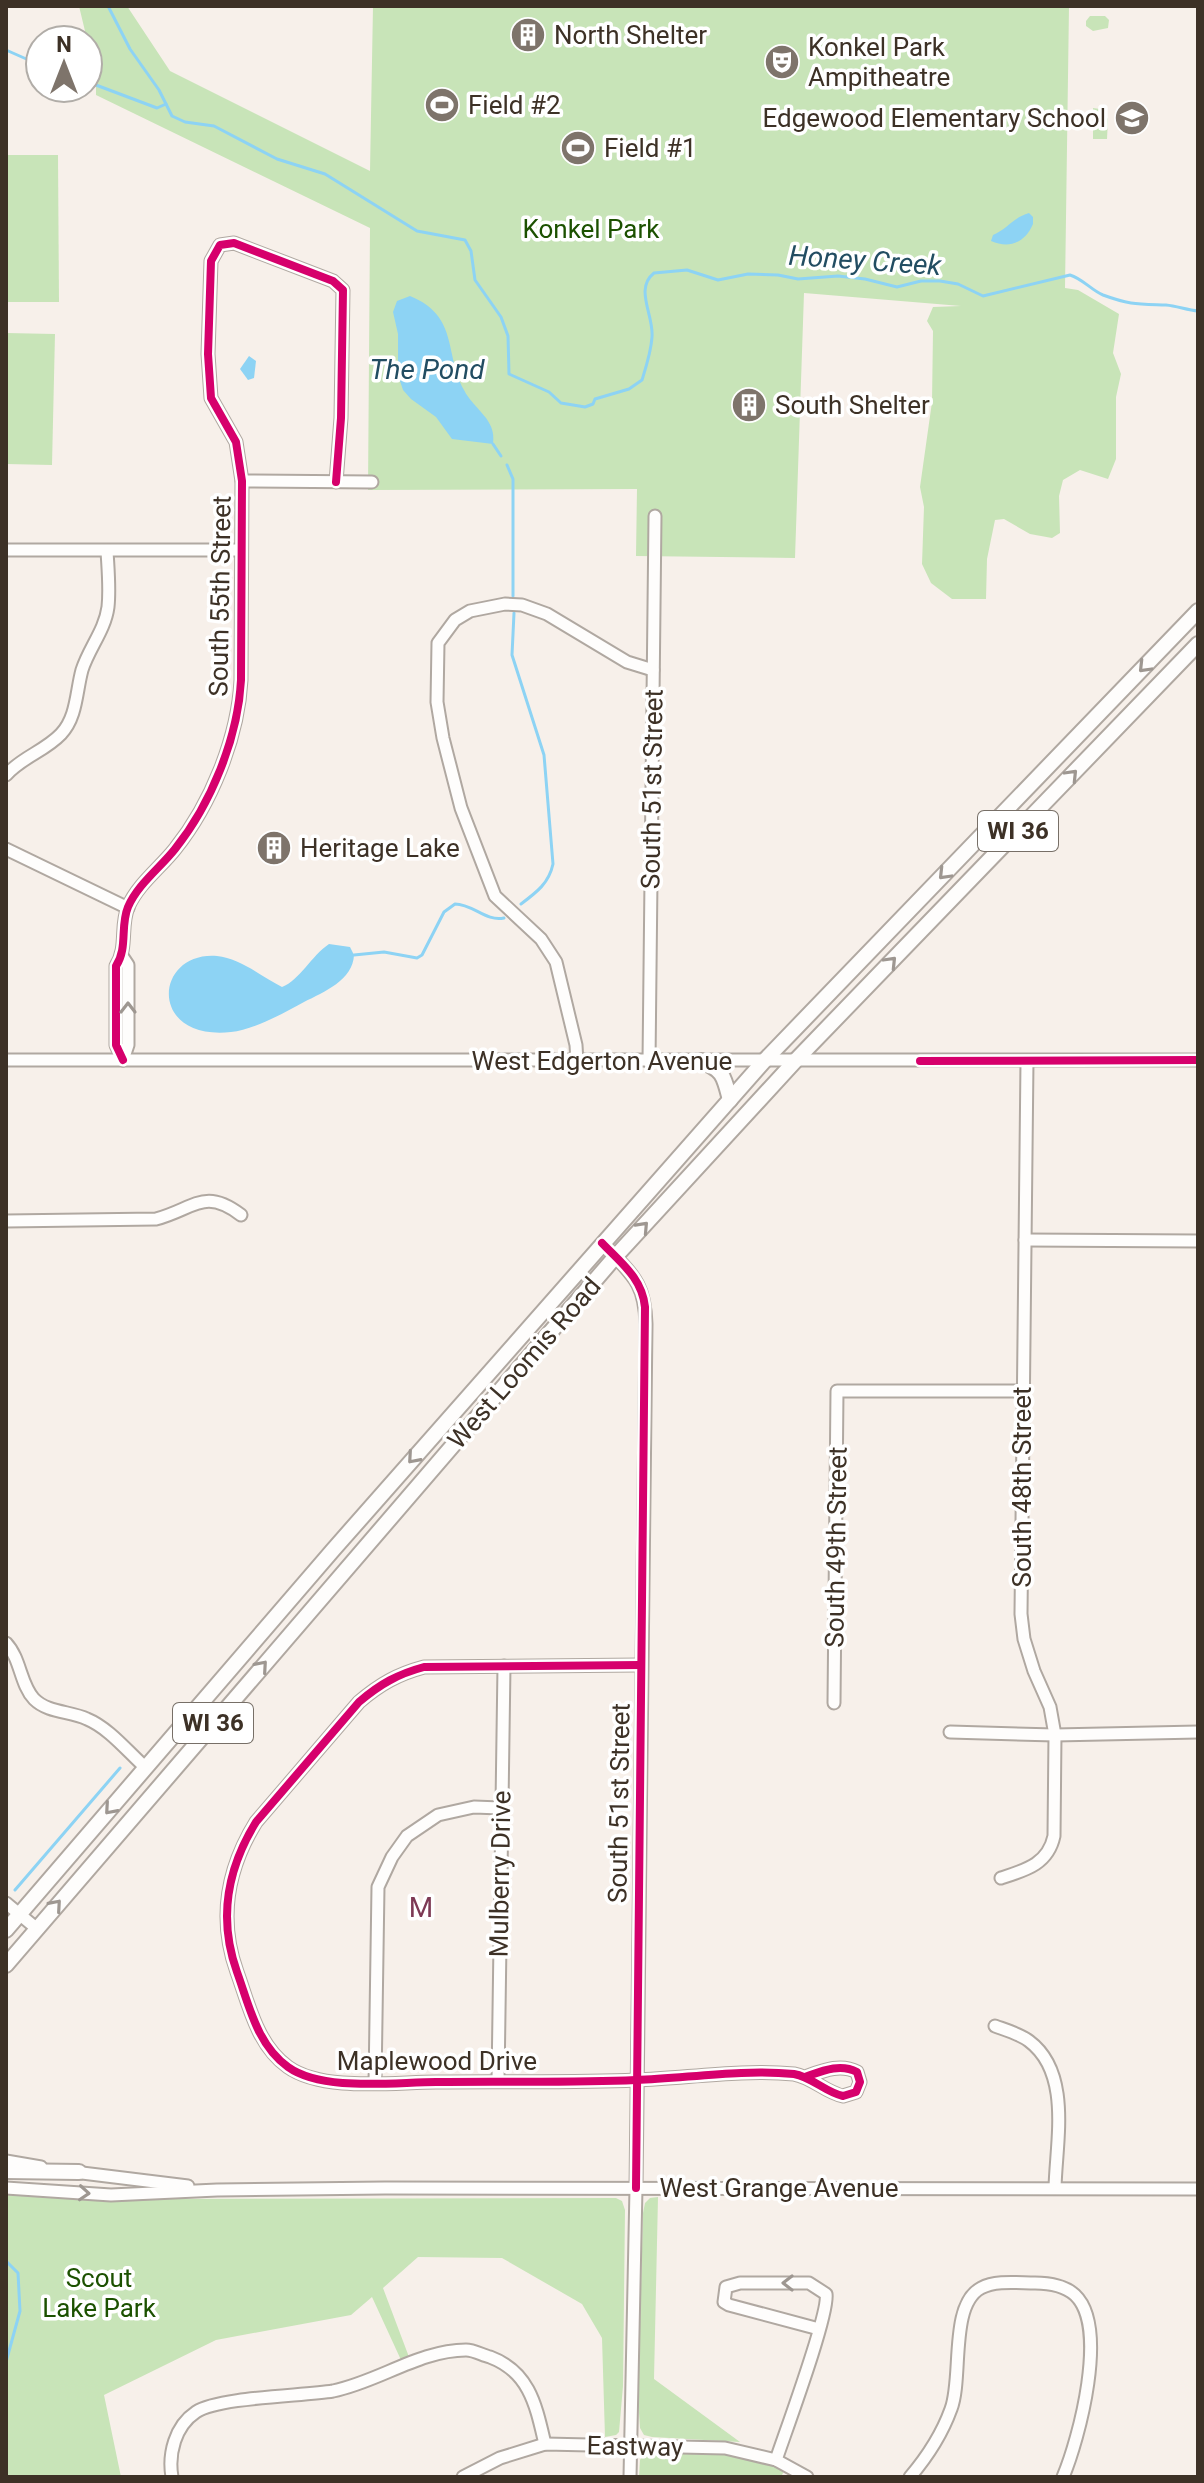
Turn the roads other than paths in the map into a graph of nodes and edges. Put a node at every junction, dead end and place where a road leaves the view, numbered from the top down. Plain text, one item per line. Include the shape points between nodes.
1 (242, 481) junction
2 (336, 482) junction
3 (372, 482) dead end
4 (655, 516) dead end
5 (6, 550) edge
6 (241, 550) junction
7 (107, 551) junction
8 (1198, 611) edge
9 (1198, 644) edge
10 (653, 670) junction
11 (6, 775) edge
12 (995, 822) junction
13 (1011, 838) junction
14 (6, 849) edge
15 (128, 908) junction
16 (821, 1002) junction
17 (837, 1018) junction
18 (797, 1059) junction
19 (6, 1060) edge
20 (123, 1060) junction
21 (765, 1060) junction
22 (1198, 1060) edge
23 (701, 1061) junction
24 (1027, 1061) junction
25 (577, 1062) junction
26 (649, 1062) junction
27 (727, 1103) junction
28 (740, 1121) junction
29 (241, 1215) dead end
30 (6, 1221) edge
31 (1025, 1240) junction
32 (1198, 1241) edge
33 (602, 1243) junction
34 (615, 1257) junction
35 (1023, 1391) junction
36 (369, 1508) junction
37 (386, 1522) junction
38 (6, 1643) edge
39 (640, 1665) junction
40 (504, 1666) junction
41 (834, 1703) dead end
42 (950, 1732) dead end
43 (1198, 1732) edge
44 (1055, 1735) junction
45 (146, 1768) junction
46 (500, 1808) junction
47 (1001, 1878) dead end
48 (6, 1903) edge
49 (20, 1914) junction
50 (36, 1928) junction
51 (6, 1930) edge
52 (6, 1965) edge
53 (995, 2026) dead end
54 (805, 2077) dead end
55 (636, 2080) junction
56 (498, 2081) junction
57 (375, 2083) junction
58 (6, 2161) edge
59 (6, 2171) edge
60 (79, 2172) junction
61 (6, 2188) edge
62 (636, 2188) junction
63 (1055, 2188) junction
64 (1198, 2189) edge
65 (217, 2190) junction
66 (819, 2329) junction
67 (545, 2444) junction
68 (630, 2447) junction
69 (776, 2460) junction
70 (172, 2477) edge
71 (463, 2477) edge
72 (630, 2477) edge
73 (807, 2477) edge
74 (910, 2477) edge
75 (1063, 2477) edge

1 - 2 street
1 - 2 street, South 55th Street via 236,442 211,398 208,354 211,261 220,245 234,243 333,281 343,290
1 - 6 street, South 55th Street
2 - 3 street
4 - 10 street, South 51st Street
5 - 7 street
6 - 7 street
6 - 15 street, South 55th Street via 240,689 231,735 188,831
7 - 11 street via 105,621 83,669 69,723
8 -> 12 main road, West Loomis Road / WI 36
13 -> 9 main road, West Loomis Road / WI 36
10 - 25 street via 627,662 547,614 522,605 470,611 455,620 438,643 437,702 461,808 495,896 541,939 556,962
10 - 26 street, South 51st Street
12 - 13 main road
12 -> 16 main road, West Loomis Road / WI 36
17 -> 13 main road, West Loomis Road / WI 36
14 - 15 street
15 - 20 street, South 55th Street via 116,966 116,1045
16 - 17 main road
16 - 21 main road, West Loomis Road / WI 36
17 - 18 main road, West Loomis Road / WI 36
18 - 21 street, West Edgerton Avenue
18 - 24 street, West Edgerton Avenue
18 - 28 main road, West Loomis Road / WI 36
19 - 20 street, West Edgerton Avenue
20 - 25 street, West Edgerton Avenue
21 - 23 street, West Edgerton Avenue
21 - 27 main road, West Loomis Road / WI 36
22 - 24 street, West Edgerton Avenue
23 - 26 street, West Edgerton Avenue
23 - 27 main road via 720,1072
24 - 31 street, South 48th Street
25 - 26 street, West Edgerton Avenue
27 - 28 main road
27 - 33 main road, West Loomis Road / WI 36
34 -> 28 main road, West Loomis Road / WI 36
29 - 30 street via 224,1202 201,1201 156,1219
31 - 32 street
31 - 35 street, South 48th Street
33 - 34 street, South 51st Street
33 -> 36 main road, West Loomis Road / WI 36
34 - 37 main road, West Loomis Road / WI 36
34 - 39 street, South 51st Street via 639,1284 645,1307
35 - 41 street, South 49th Street via 837,1391
35 - 44 street, South 48th Street via 1021,1614
36 - 37 main road
36 - 45 main road, West Loomis Road / WI 36
50 -> 37 main road, West Loomis Road / WI 36
38 - 45 street via 30,1695 48,1708 89,1720
39 - 40 street, Maplewood Drive
39 - 55 street, South 51st Street
40 - 46 street, Mulberry Drive
40 - 57 street, Maplewood Drive via 424,1667 379,1685 256,1822 232,1871 225,1925 261,2038 287,2067 317,2081
42 - 44 street
43 - 44 street
44 - 47 street, South 48th Street via 1051,1849 1035,1866
45 -> 49 main road, West Loomis Road / WI 36
46 - 56 street, Mulberry Drive
46 - 57 street via 438,1815 407,1836 378,1887
48 - 49 street
49 - 50 street
49 - 51 main road, West Loomis Road / WI 36
50 - 52 main road, West Loomis Road / WI 36
53 - 63 street via 1027,2039 1042,2052 1056,2084
54 - 55 street, Maplewood Drive via 744,2073
55 - 56 street, Maplewood Drive
55 - 62 street, South 51st Street
56 - 57 street, Maplewood Drive
58 - 60 street, West Grange Avenue
59 - 60 main road
60 - 65 street, West Grange Avenue
61 -> 65 street, West Grange Avenue via 111,2195
62 - 63 street, West Grange Avenue
62 - 65 street, West Grange Avenue
62 - 68 street, South 51st Street
63 - 64 street, West Grange Avenue
66 -> 66 street via 828,2302 821,2289 809,2283 726,2287 724,2302 729,2305
66 - 69 street
67 - 68 street, Eastway
67 - 70 street via 535,2400 523,2379 500,2361 470,2350 439,2353 335,2390 203,2409 185,2422 174,2441
67 - 71 street, Eastway
68 - 69 street, Eastway via 725,2448
68 - 72 street, South 51st Street
69 - 73 street, Eastway
74 - 75 street via 952,2407 969,2299 992,2283 1050,2283 1076,2296 1091,2329 1087,2398

